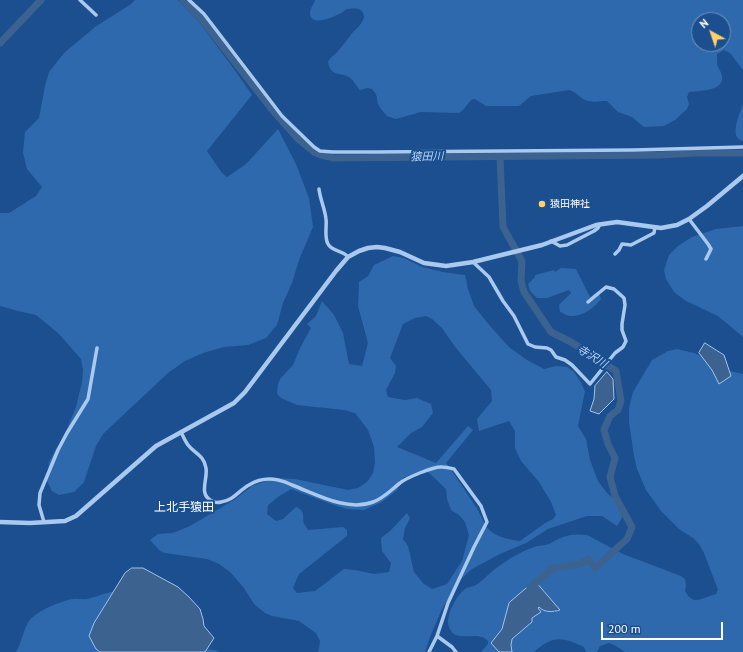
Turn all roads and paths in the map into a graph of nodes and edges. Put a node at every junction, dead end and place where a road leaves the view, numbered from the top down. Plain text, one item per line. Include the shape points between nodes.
1 (80, 0) edge
2 (189, 0) edge
3 (96, 15) dead end
4 (743, 146) edge
5 (743, 176) edge
6 (319, 189) dead end
7 (689, 220) junction
8 (600, 224) junction
9 (655, 227) junction
10 (551, 241) junction
11 (615, 254) dead end
12 (348, 257) junction
13 (706, 259) dead end
14 (473, 262) junction
15 (588, 302) dead end
16 (97, 348) dead end
17 (181, 432) junction
18 (0, 522) edge
19 (44, 522) junction
20 (437, 636) junction
21 (430, 651) edge
22 (434, 652) edge
23 (456, 652) edge

1 - 3 street
2 - 4 street via 204,14 282,116 320,151 618,150
5 - 7 street
6 - 12 street via 326,219 327,244
7 - 9 street via 677,225
7 - 13 street via 711,249
8 - 9 street via 617,222
8 - 10 street
8 - 10 street via 594,231 567,245 560,246
9 - 11 street via 654,233 631,245 622,244
10 - 14 street
12 - 14 street via 359,251 377,247 400,252 424,263 446,266
12 - 17 street via 245,392 234,403
14 - 15 street via 489,277 528,344 551,350 556,357 572,365 590,384 626,342 622,330 624,298 614,289 606,287
16 - 19 street via 88,399 58,450 40,493 38,505
17 - 19 street via 156,446 76,516 65,521
17 - 20 street via 188,445 202,456 206,468 204,492 216,503 226,501 248,486 268,479 283,481 336,502 363,505 374,502 411,477 441,466 454,469 481,506 487,522 448,603
18 - 19 street
20 - 21 street
20 - 23 street
21 - 22 street

